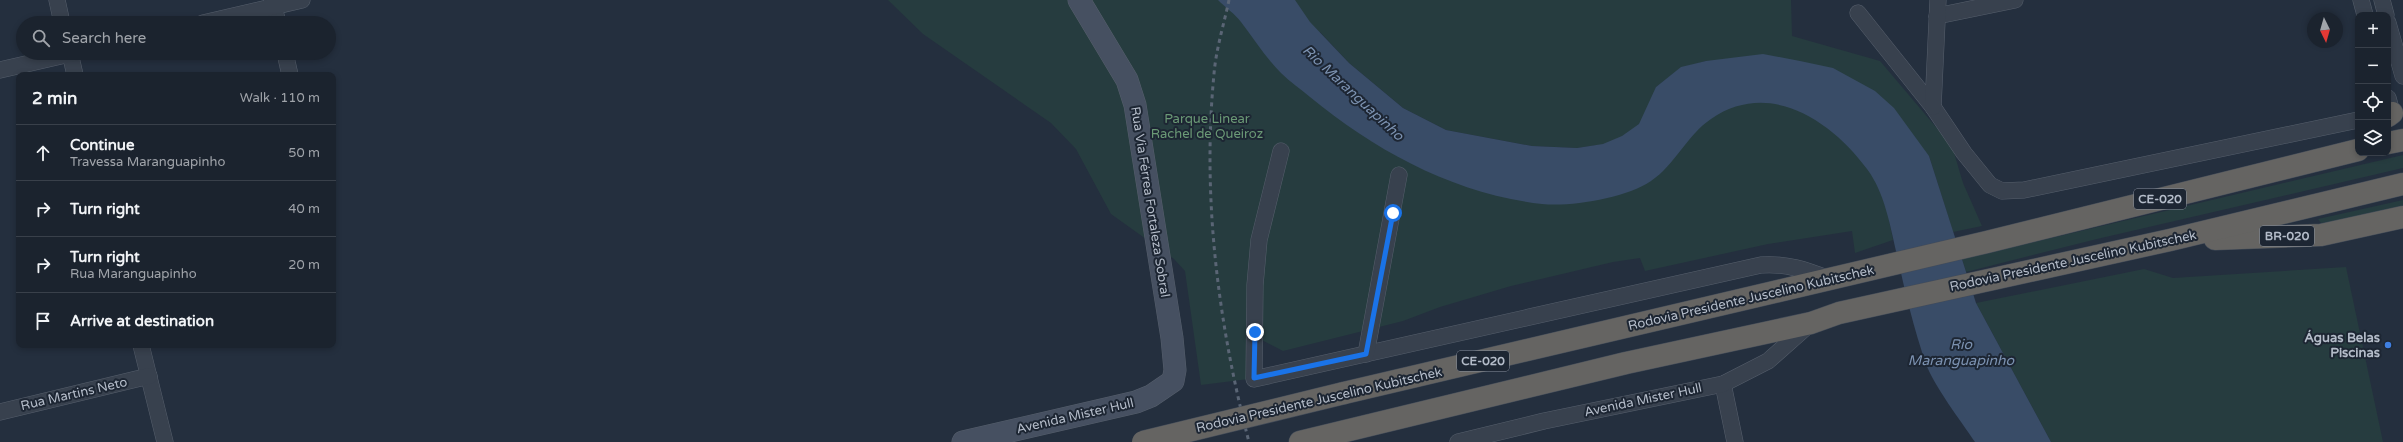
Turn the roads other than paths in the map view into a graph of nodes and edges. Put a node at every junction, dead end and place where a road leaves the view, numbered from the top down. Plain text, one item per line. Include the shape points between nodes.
1 (57, 0) edge
2 (302, 0) edge
3 (1079, 0) edge
4 (2015, 0) edge
5 (2361, 0) edge
6 (2382, 0) edge
7 (273, 3) edge
8 (1938, 8) edge
9 (2364, 12) edge
10 (2385, 12) edge
11 (1858, 13) dead end
12 (60, 16) edge
13 (228, 16) edge
14 (276, 16) edge
15 (2391, 34) edge
16 (42, 60) edge
17 (72, 60) edge
18 (287, 60) edge
19 (0, 70) edge
20 (74, 72) edge
21 (289, 72) edge
22 (2403, 76) edge
23 (1933, 107) junction
24 (2355, 121) edge
25 (2355, 139) edge
26 (2403, 140) edge
27 (2391, 142) edge
28 (1282, 151) dead end
29 (2355, 151) edge
30 (2332, 156) junction
31 (1399, 175) dead end
32 (2403, 184) edge
33 (2403, 217) edge
34 (2170, 240) junction
35 (1834, 278) junction
36 (1810, 323) junction
37 (142, 348) edge
38 (1366, 354) junction
39 (1175, 370) joint
40 (148, 376) junction
41 (1723, 384) junction
42 (0, 412) edge
43 (165, 442) edge
44 (963, 442) edge
45 (1143, 442) edge
46 (1300, 442) edge
47 (1458, 442) edge
48 (1735, 442) edge

1 - 12 street
2 - 7 street
3 - 39 main road, Rua Via Férrea Fortaleza Sobral via 1127,80 1135,105
4 - 8 street
5 - 9 street
6 - 10 street
7 - 13 street
7 - 14 street
8 - 23 street
11 - 23 street
15 - 22 street
16 - 19 street
17 - 20 street
18 - 21 street
23 - 24 street via 1980,174 1996,188 2012,192
25 - 30 highway
26 - 27 highway
28 - 38 street via 1259,240 1255,285 1254,378
29 - 30 highway, Rodovia Presidente Juscelino Kubitschek / CE-020
30 - 35 highway, Rodovia Presidente Juscelino Kubitschek / CE-020
31 - 38 street
32 - 34 highway, Rodovia Presidente Juscelino Kubitschek
33 - 34 highway, BR-020 via 2321,235
34 - 36 highway, Rodovia Presidente Juscelino Kubitschek via 1839,313
35 - 38 street via 1778,264 1760,265
35 - 45 highway, Rodovia Presidente Juscelino Kubitschek / CE-020, bridge
36 - 41 street, Avenida Mister Hull via 1768,361
36 - 46 highway, Rodovia Presidente Juscelino Kubitschek via 1626,363
37 - 40 street
39 - 44 main road, Avenida Mister Hull via 1173,381 1136,402
40 - 42 street, Rua Martins Neto
40 - 43 street
41 - 47 street, Avenida Mister Hull via 1544,421
41 - 48 street

